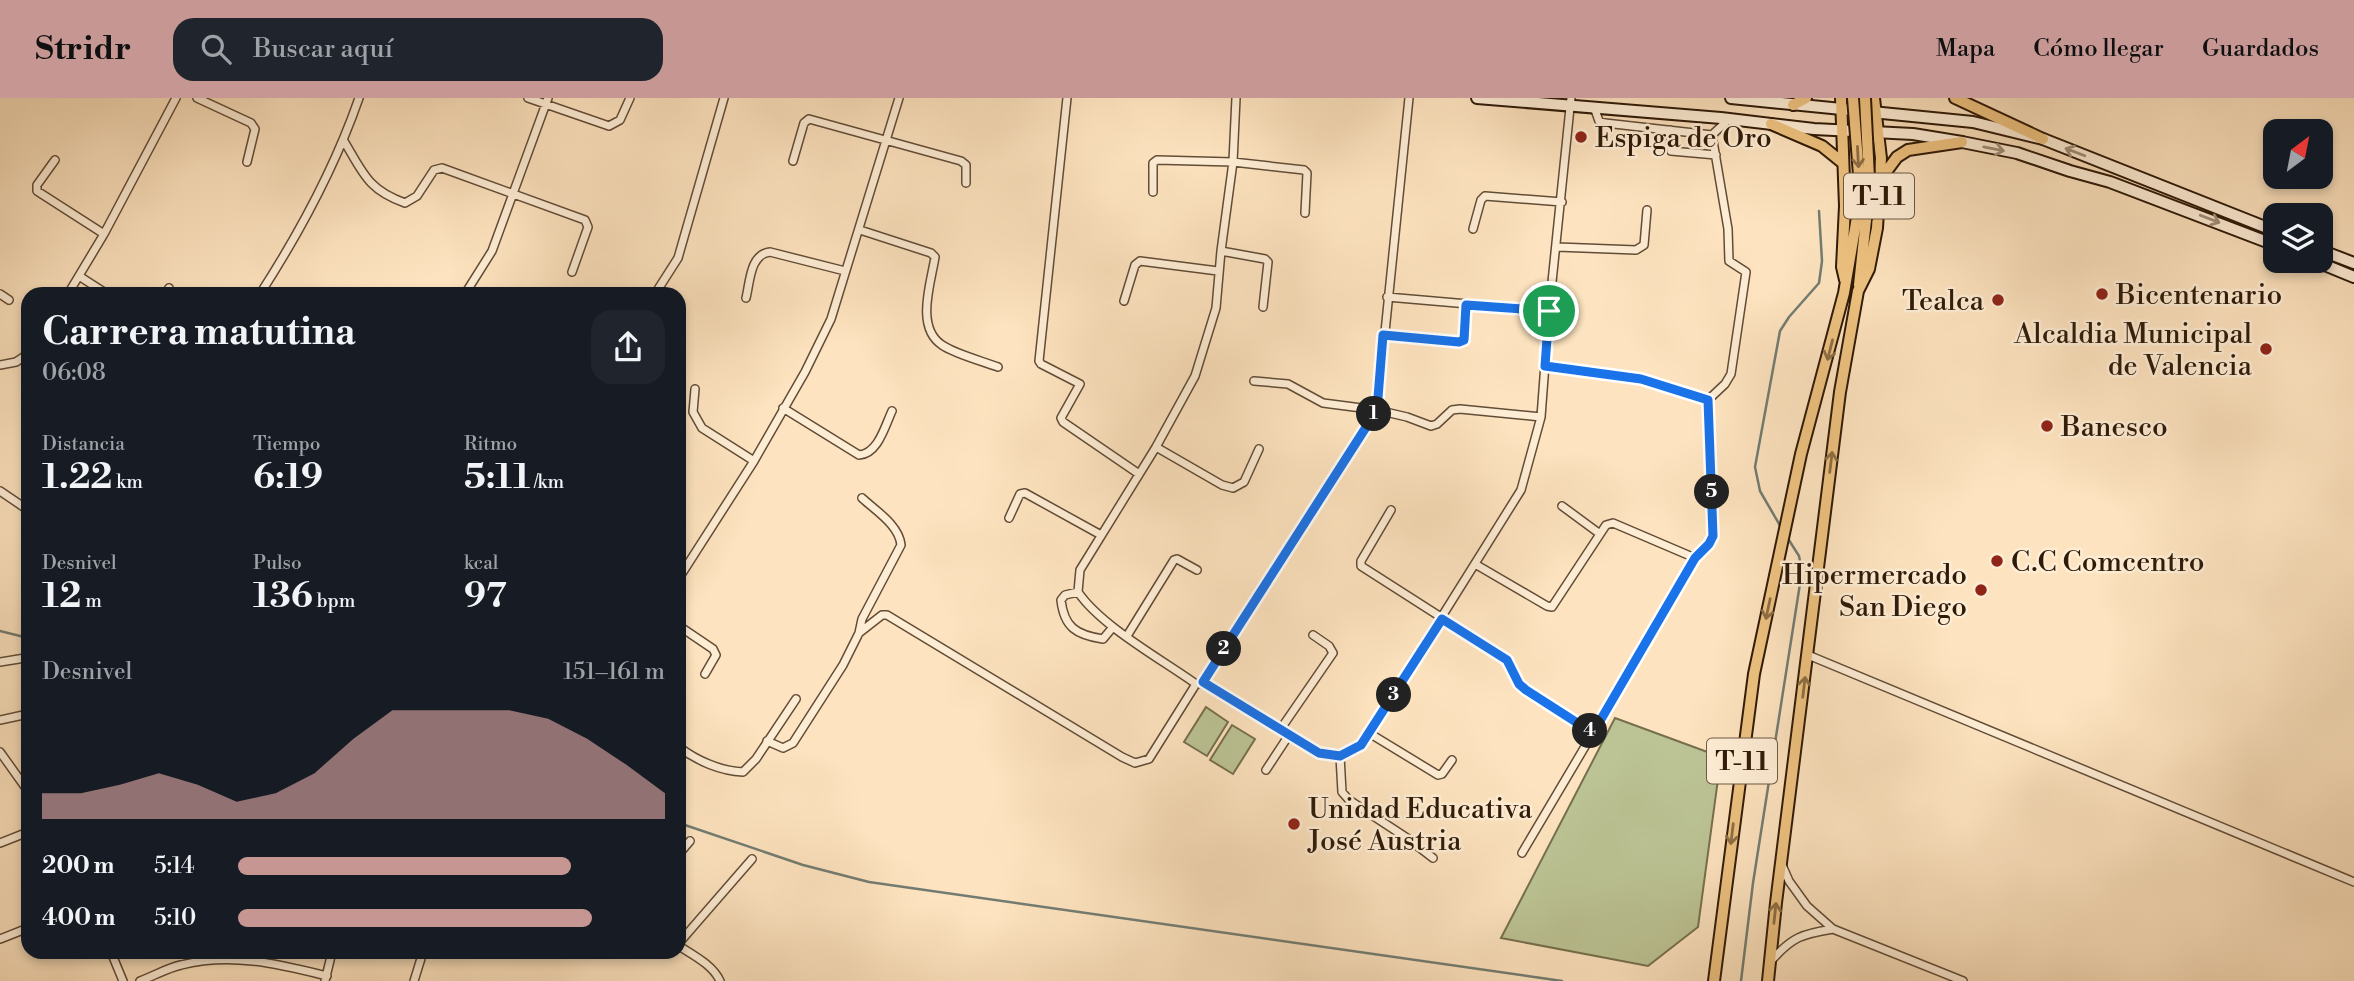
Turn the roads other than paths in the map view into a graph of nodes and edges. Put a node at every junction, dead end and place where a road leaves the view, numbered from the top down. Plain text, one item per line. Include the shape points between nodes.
1 (176, 98) edge
2 (197, 98) edge
3 (359, 98) edge
4 (528, 98) edge
5 (630, 98) edge
6 (724, 98) edge
7 (899, 98) edge
8 (1067, 98) edge
9 (1236, 98) edge
10 (1409, 98) edge
11 (1477, 98) edge
12 (1731, 98) edge
13 (1806, 98) edge
14 (1853, 98) edge
15 (1866, 98) edge
16 (1874, 98) edge
17 (1955, 98) edge
18 (547, 101) edge
19 (1571, 102) edge
20 (1841, 104) edge
21 (1793, 105) junction
22 (1594, 107) junction
23 (1877, 113) junction
24 (1729, 119) junction
25 (1771, 124) junction
26 (1670, 130) junction
27 (1843, 130) junction
28 (1878, 132) junction
29 (1712, 135) junction
30 (887, 139) junction
31 (2043, 139) junction
32 (344, 141) junction
33 (1962, 142) junction
34 (1716, 155) junction
35 (55, 160) dead end
36 (793, 161) dead end
37 (247, 162) dead end
38 (1233, 162) junction
39 (1843, 163) junction
40 (2060, 169) junction
41 (2122, 170) junction
42 (1880, 180) junction
43 (966, 183) dead end
44 (1153, 192) dead end
45 (513, 193) junction
46 (1562, 202) junction
47 (1647, 209) dead end
48 (1305, 214) dead end
49 (1862, 218) junction
50 (2263, 227) edge
51 (1473, 229) dead end
52 (860, 230) junction
53 (104, 234) junction
54 (2263, 240) edge
55 (1557, 247) junction
56 (1220, 251) junction
57 (2333, 255) edge
58 (2354, 264) edge
59 (2333, 268) edge
60 (845, 271) junction
61 (1218, 271) junction
62 (572, 272) dead end
63 (79, 276) junction
64 (2354, 277) edge
65 (1846, 284) junction
66 (72, 287) edge
67 (96, 287) edge
68 (264, 287) edge
69 (469, 287) edge
70 (659, 287) edge
71 (1858, 291) junction
72 (0, 295) edge
73 (1387, 296) junction
74 (746, 298) dead end
75 (9, 300) dead end
76 (1124, 301) dead end
77 (1466, 305) junction
78 (1263, 307) dead end
79 (1549, 311) junction
80 (1383, 335) junction
81 (21, 359) edge
82 (0, 365) edge
83 (1545, 366) junction
84 (998, 367) dead end
85 (1254, 381) dead end
86 (695, 388) dead end
87 (1708, 400) junction
88 (783, 408) junction
89 (1377, 410) junction
90 (892, 411) dead end
91 (1541, 417) junction
92 (1156, 447) junction
93 (1259, 449) dead end
94 (754, 461) junction
95 (1139, 474) junction
96 (0, 491) edge
97 (862, 498) dead end
98 (21, 505) edge
99 (1562, 506) dead end
100 (1391, 510) dead end
101 (1009, 518) dead end
102 (1600, 534) junction
103 (1101, 535) junction
104 (1695, 558) junction
105 (1475, 564) junction
106 (686, 567) edge
107 (1197, 570) dead end
108 (1078, 592) junction
109 (1442, 619) junction
110 (1113, 626) junction
111 (686, 631) edge
112 (859, 634) junction
113 (1313, 635) dead end
114 (1127, 636) junction
115 (1808, 655) junction
116 (21, 659) edge
117 (0, 662) edge
118 (705, 674) dead end
119 (1200, 683) junction
120 (796, 699) dead end
121 (21, 715) edge
122 (0, 720) edge
123 (1280, 730) junction
124 (1369, 733) junction
125 (1593, 733) junction
126 (1289, 735) junction
127 (767, 741) junction
128 (0, 752) edge
129 (686, 752) edge
130 (1340, 756) junction
131 (1452, 760) dead end
132 (1266, 769) dead end
133 (21, 781) edge
134 (21, 835) edge
135 (691, 841) dead end
136 (0, 843) edge
137 (686, 846) edge
138 (1522, 853) dead end
139 (1433, 858) dead end
140 (752, 859) dead end
141 (1782, 863) junction
142 (2354, 882) edge
143 (1833, 929) junction
144 (21, 931) edge
145 (686, 937) edge
146 (0, 939) edge
147 (686, 951) edge
148 (114, 959) edge
149 (217, 959) edge
150 (237, 959) edge
151 (330, 959) edge
152 (421, 959) edge
153 (1770, 962) junction
154 (326, 978) edge
155 (719, 978) edge
156 (123, 981) edge
157 (140, 981) edge
158 (414, 981) edge
159 (1714, 981) edge
160 (1768, 981) edge
161 (1963, 981) edge

1 - 53 street
2 - 37 street via 251,123
3 - 32 street
4 - 18 street
5 - 18 street via 620,120 608,126
6 - 70 street via 678,257
7 - 30 street
8 - 95 street via 1039,361 1080,384 1063,422
9 - 38 street
10 - 73 street
11 - 19 main road
12 - 21 main road
13 - 21 main road
14 -> 49 main road, T-11, bridge
15 - 49 main road, T-11, bridge via 1869,178
16 - 23 main road, T-11
17 - 31 main road
18 - 45 street
19 - 22 main road
19 - 46 street
20 - 21 main road
20 - 23 main road
20 - 27 main road, T-11
22 - 24 main road
22 - 26 street via 1599,121 1605,123
23 - 28 main road, T-11
23 - 31 main road via 1973,122
24 - 25 main road
24 - 29 street
25 - 27 main road
25 - 39 main road, T-11 via 1822,146
26 - 29 street
26 - 34 street via 1671,151
27 - 28 main road
27 - 39 main road, T-11
28 - 33 main road
28 - 42 main road, T-11
29 - 34 street
30 - 36 street via 809,120 804,123
30 - 43 street via 961,161 966,165
30 - 52 street
41 -> 31 main road
32 - 45 street via 371,185 405,203 417,196 434,170 442,168
32 - 68 street
33 -> 40 main road via 2017,153
33 - 42 main road via 1908,150
34 - 87 street via 1729,261 1746,272 1731,373
35 - 53 street via 37,191
38 - 44 street via 1157,160 1153,163
38 - 48 street via 1304,170
38 - 56 street
39 - 65 main road, T-11 via 1842,267
40 - 41 main road
40 -> 54 main road via 2133,190
41 - 50 main road
42 - 71 main road, T-11 via 1869,269
45 - 62 street via 585,220 588,227
45 - 69 street via 492,251
46 - 51 street via 1485,196
46 - 55 street
47 - 55 street via 1644,245 1636,250
49 - 65 main road, T-11
49 - 71 main road, T-11
52 - 60 street
52 - 84 street via 931,253 935,257 926,313 929,330 941,345
53 - 63 street
55 - 79 street
56 - 61 street
56 - 78 street via 1268,262
57 - 58 main road
59 - 64 main road
60 - 74 street via 762,253 756,257
60 - 88 street via 831,319
61 - 76 street via 1140,261
61 - 92 street via 1216,308 1195,376
63 - 66 street
63 - 67 street
65 -> 159 main road, T-11 via 1790,506 1754,674
115 -> 71 main road, T-11 via 1840,392
72 - 75 street
73 - 77 street
73 - 80 street
77 - 79 street
77 - 80 street via 1464,340 1459,342
79 - 83 street
80 - 89 street
81 - 82 street
83 - 87 street via 1641,379
83 - 91 street
85 - 89 street via 1288,384 1323,403
86 - 94 street via 693,412 702,428
87 - 104 street via 1713,536
88 - 90 street via 859,456 873,450
88 - 94 street
89 - 91 street via 1432,426 1460,409
89 - 119 street
91 - 105 street via 1521,490
92 - 93 street via 1233,488 1244,482
92 - 95 street
94 - 106 street
95 - 103 street
96 - 98 street
97 - 112 street via 893,527 901,545 862,619
99 - 102 street
100 - 109 street via 1361,566
101 - 103 street via 1020,494 1025,493
102 - 104 street via 1613,523
102 - 105 street via 1552,607
103 - 108 street via 1080,570
104 - 125 street
105 - 109 street
107 - 114 street via 1174,559
108 - 110 street via 1088,607
108 - 110 street via 1061,600 1063,616 1071,627 1103,639
109 - 124 street
109 - 125 street via 1507,660 1526,690
110 - 114 street
111 - 118 street via 716,655
112 - 119 street via 873,620 887,615 1135,763 1149,759
112 - 127 street via 793,743 783,748
113 - 123 street via 1333,653
114 - 119 street
141 -> 115 main road, T-11
115 - 142 street
116 - 117 street
119 - 123 street
120 - 127 street
121 - 122 street
123 - 126 street
124 - 130 street via 1361,745
124 - 131 street via 1438,775
125 - 138 street
126 - 130 street via 1319,753
126 - 132 street
127 - 129 street via 743,772 730,772
128 - 133 street
130 - 139 street via 1342,792 1349,800
134 - 136 street
135 - 137 street
140 - 145 street
141 - 143 street via 1807,906
153 -> 141 main road, T-11
143 - 153 street via 1807,933 1786,943
143 - 161 street
144 - 146 street
147 - 155 street
148 - 156 street
149 - 157 street via 180,965
150 - 154 street via 265,961
151 - 154 street
152 - 158 street
153 - 160 main road, T-11

